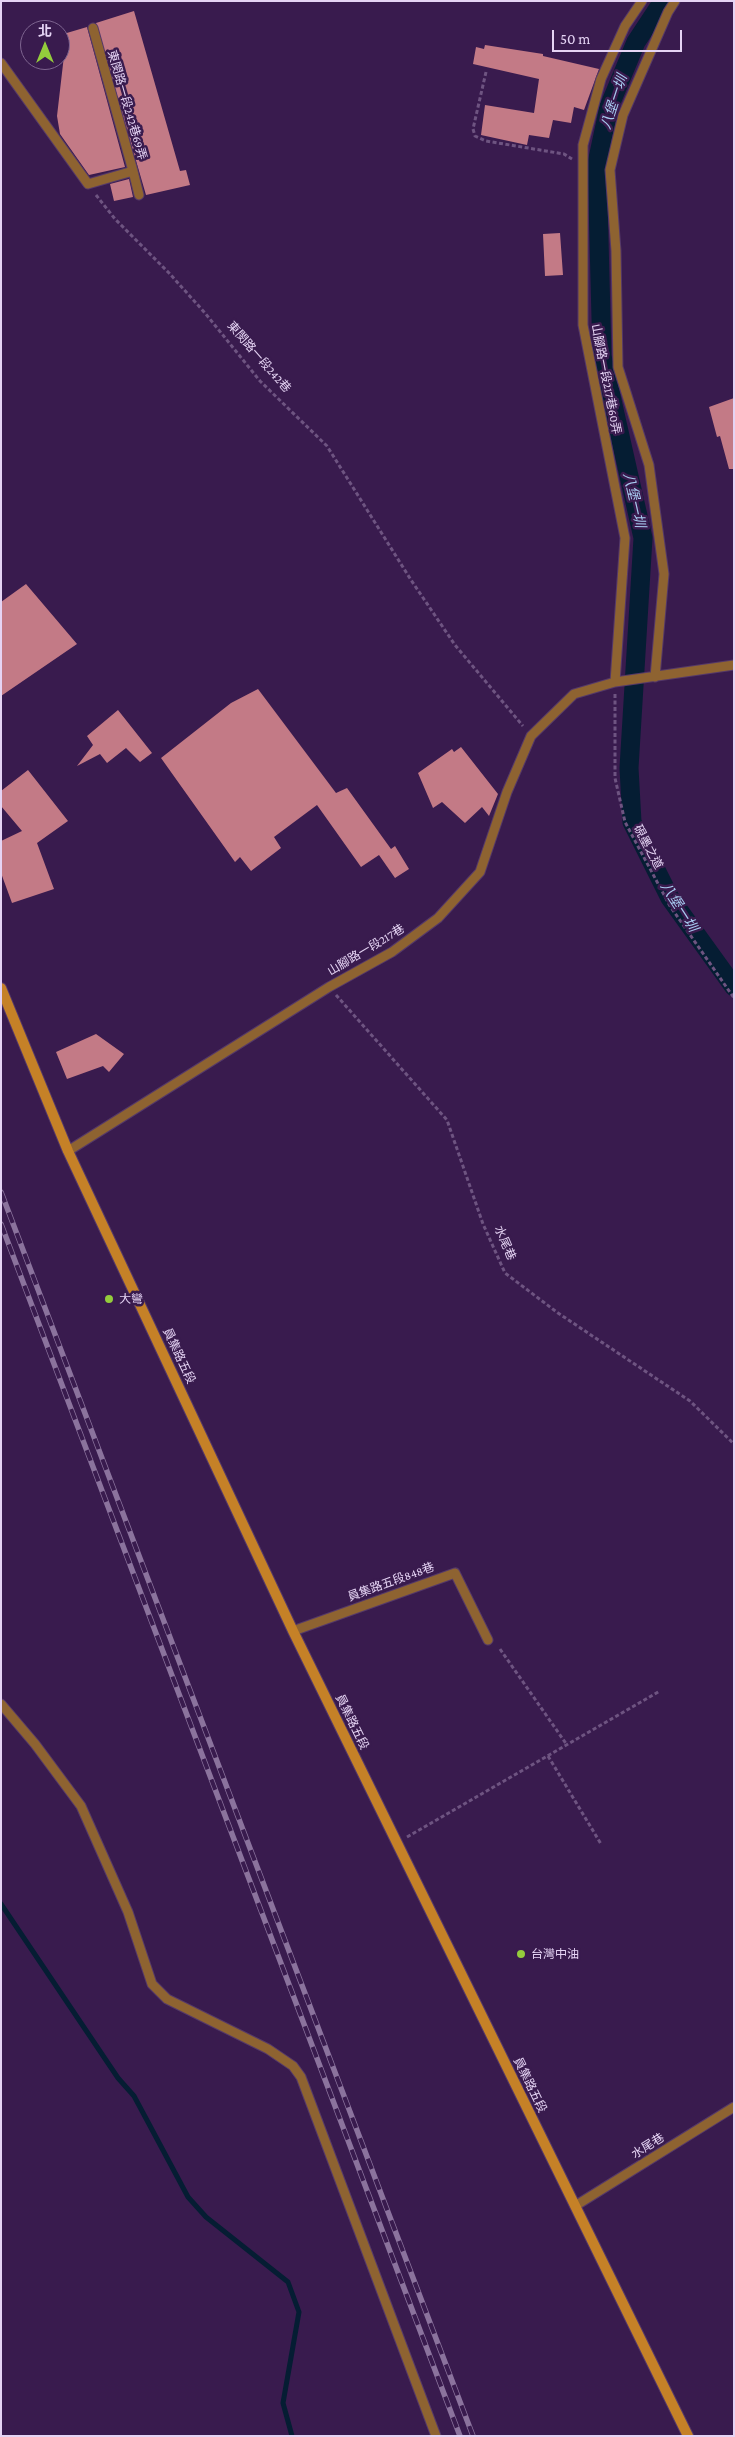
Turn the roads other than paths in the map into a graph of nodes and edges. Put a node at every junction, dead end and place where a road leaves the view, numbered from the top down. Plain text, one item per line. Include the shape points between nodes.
1 (642, 1) edge
2 (675, 1) edge
3 (92, 28) dead end
4 (1, 63) edge
5 (133, 171) junction
6 (139, 195) dead end
7 (734, 665) edge
8 (655, 676) junction
9 (615, 682) junction
10 (1, 988) edge
11 (68, 1151) junction
12 (293, 1631) junction
13 (488, 1640) dead end
14 (1, 1704) edge
15 (734, 2107) edge
16 (575, 2206) junction
17 (436, 2436) edge
18 (688, 2436) edge

1 - 9 lane, 山腳路一段217巷60弄 via 626,26 601,79 583,145 583,325 625,538
2 - 8 lane via 623,115 610,170 616,251 618,367 648,464 664,574
3 - 5 lane, 東閔路一段242巷69弄
4 - 5 lane, 東閔路一段242巷69弄 via 88,184
5 - 6 lane
7 - 8 lane
8 - 9 lane, 山腳路一段217巷
9 - 11 lane, 山腳路一段217巷 via 574,694 531,736 507,792 480,872 438,918 392,952 329,987
10 - 11 main road, 員集路五段
11 - 12 main road, 員集路五段
12 - 13 lane, 員集路五段848巷 via 454,1573
12 - 16 main road, 員集路五段
14 - 17 lane via 81,1806 128,1912 152,1984 167,1999 268,2049 293,2066 300,2077
15 - 16 lane, 水尾巷
16 - 18 main road, 員集路五段

